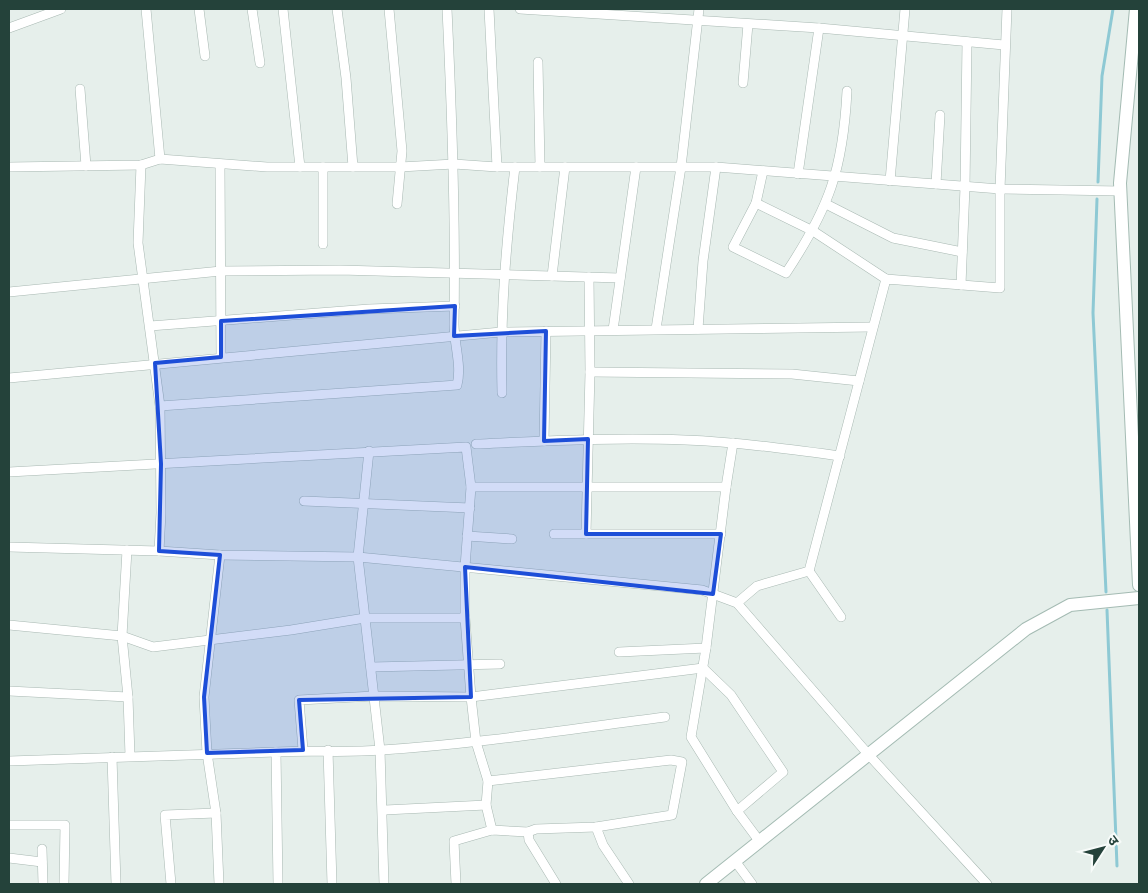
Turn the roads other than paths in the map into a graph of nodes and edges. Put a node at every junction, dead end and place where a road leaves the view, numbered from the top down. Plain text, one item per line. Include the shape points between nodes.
1 (61, 9) edge
2 (146, 9) edge
3 (199, 9) edge
4 (252, 9) edge
5 (283, 9) edge
6 (336, 9) edge
7 (389, 9) edge
8 (447, 9) edge
9 (489, 9) edge
10 (520, 9) edge
11 (699, 9) edge
12 (905, 9) edge
13 (1007, 9) edge
14 (1136, 9) edge
15 (559, 10) edge
16 (605, 11) edge
17 (698, 20) junction
18 (748, 24) junction
19 (9, 28) edge
20 (820, 28) junction
21 (903, 37) junction
22 (967, 42) junction
23 (1004, 45) junction
24 (205, 56) dead end
25 (538, 62) dead end
26 (260, 63) dead end
27 (743, 83) dead end
28 (1134, 88) edge
29 (80, 89) dead end
30 (847, 91) dead end
31 (940, 115) dead end
32 (160, 160) junction
33 (220, 164) junction
34 (454, 164) junction
35 (141, 165) junction
36 (86, 166) junction
37 (9, 167) edge
38 (300, 167) junction
39 (323, 167) junction
40 (353, 167) junction
41 (400, 167) junction
42 (497, 167) junction
43 (515, 167) junction
44 (540, 167) junction
45 (565, 167) junction
46 (636, 167) junction
47 (681, 167) junction
48 (716, 167) junction
49 (763, 171) junction
50 (798, 174) junction
51 (836, 177) junction
52 (890, 181) junction
53 (936, 184) junction
54 (965, 187) junction
55 (1000, 189) junction
56 (1121, 191) junction
57 (756, 203) junction
58 (397, 204) dead end
59 (826, 204) junction
60 (813, 231) junction
61 (323, 244) dead end
62 (962, 252) junction
63 (221, 271) junction
64 (454, 274) junction
65 (503, 275) junction
66 (552, 276) junction
67 (589, 277) junction
68 (620, 278) junction
69 (143, 279) junction
70 (886, 279) junction
71 (960, 285) junction
72 (9, 292) edge
73 (454, 306) junction
74 (221, 322) junction
75 (150, 326) junction
76 (872, 327) junction
77 (656, 329) junction
78 (698, 329) junction
79 (588, 330) junction
80 (613, 330) junction
81 (546, 331) junction
82 (501, 332) junction
83 (454, 336) junction
84 (221, 357) junction
85 (155, 363) junction
86 (590, 372) junction
87 (9, 378) edge
88 (859, 381) junction
89 (502, 393) dead end
90 (160, 406) junction
91 (588, 439) junction
92 (544, 441) junction
93 (733, 443) junction
94 (476, 444) dead end
95 (368, 451) junction
96 (840, 456) junction
97 (161, 464) junction
98 (9, 472) edge
99 (586, 486) junction
100 (470, 487) junction
101 (726, 488) junction
102 (304, 501) dead end
103 (364, 504) junction
104 (470, 508) junction
105 (554, 534) dead end
106 (586, 534) junction
107 (721, 534) junction
108 (467, 536) junction
109 (512, 539) dead end
110 (9, 547) edge
111 (127, 550) junction
112 (159, 551) junction
113 (220, 555) junction
114 (358, 557) junction
115 (465, 567) junction
116 (809, 571) junction
117 (1139, 584) edge
118 (713, 594) junction
119 (1139, 598) edge
120 (737, 603) junction
121 (841, 617) dead end
122 (365, 618) junction
123 (465, 618) junction
124 (9, 625) edge
125 (122, 636) junction
126 (211, 641) junction
127 (706, 648) junction
128 (619, 652) dead end
129 (500, 664) dead end
130 (470, 667) junction
131 (371, 668) junction
132 (703, 668) junction
133 (9, 691) edge
134 (374, 696) junction
135 (128, 697) junction
136 (471, 697) junction
137 (665, 717) dead end
138 (476, 742) junction
139 (303, 750) junction
140 (328, 750) junction
141 (380, 750) junction
142 (276, 752) junction
143 (207, 753) junction
144 (868, 754) junction
145 (130, 756) junction
146 (112, 757) junction
147 (9, 761) edge
148 (488, 781) junction
149 (486, 806) junction
150 (385, 810) dead end
151 (737, 811) junction
152 (216, 813) junction
153 (9, 825) edge
154 (596, 827) junction
155 (492, 830) junction
156 (528, 832) junction
157 (760, 842) junction
158 (42, 849) dead end
159 (9, 858) edge
160 (735, 861) junction
161 (42, 862) junction
162 (43, 884) edge
163 (64, 884) edge
164 (116, 884) edge
165 (171, 884) edge
166 (219, 884) edge
167 (278, 884) edge
168 (332, 884) edge
169 (384, 884) edge
170 (456, 884) edge
171 (556, 884) edge
172 (629, 884) edge
173 (706, 884) edge
174 (752, 884) edge
175 (987, 884) edge

1 - 19 street
2 - 32 street
3 - 24 street
4 - 26 street
5 - 38 street
6 - 40 street via 346,78
7 - 41 street via 402,150
8 - 34 street
9 - 42 street
10 - 15 street
11 - 17 street
12 - 21 street
13 - 23 street
14 - 28 street
15 - 16 street
16 - 17 street
17 - 18 street
17 - 47 street
18 - 20 street
18 - 27 street
20 - 21 street
20 - 50 street
21 - 22 street
21 - 52 street
22 - 23 street
22 - 54 street
23 - 55 street
25 - 44 street
28 - 56 street
29 - 36 street
30 - 51 street via 845,132
31 - 53 street
32 - 33 street
32 - 35 street
33 - 38 street
33 - 63 street
34 - 41 street
34 - 42 street
34 - 64 street
35 - 36 street
35 - 69 street via 138,243
36 - 37 street
38 - 39 street
39 - 40 street
39 - 61 street
40 - 41 street
41 - 58 street
42 - 43 street
43 - 44 street
43 - 65 street
44 - 45 street
45 - 46 street
45 - 66 street
46 - 47 street
46 - 68 street
47 - 48 street
47 - 77 street
48 - 49 street
48 - 78 street via 703,261
49 - 50 street
49 - 57 street
50 - 51 street
51 - 52 street
51 - 59 street
52 - 53 street
53 - 54 street
54 - 55 street
54 - 62 street
55 - 56 street
55 - 71 street via 1000,288
56 - 117 street
57 - 60 street
57 - 60 street via 734,246 786,274
59 - 60 street
59 - 62 street via 893,238
60 - 70 street
62 - 71 street
63 - 64 street via 340,270
63 - 69 street
63 - 74 street
64 - 65 street
64 - 73 street
65 - 66 street
65 - 82 street
66 - 67 street
67 - 68 street
67 - 79 street
68 - 80 street
69 - 72 street
69 - 75 street
70 - 71 street
70 - 76 street
73 - 74 street via 370,308
73 - 83 street
74 - 75 street
74 - 84 street
75 - 85 street
76 - 78 street
76 - 88 street
77 - 78 street
77 - 80 street
79 - 80 street
79 - 81 street
79 - 86 street
81 - 82 street
81 - 92 street
82 - 83 street
82 - 89 street
83 - 84 street
83 - 90 street via 457,385
84 - 85 street
85 - 87 street
85 - 90 street
86 - 88 street via 792,374
86 - 91 street
88 - 96 street
90 - 97 street
91 - 92 street
91 - 93 street
91 - 99 street
92 - 94 street
93 - 96 street
93 - 101 street
95 - 97 street
95 - 100 street via 466,447
95 - 103 street
96 - 116 street
97 - 98 street
97 - 112 street
99 - 100 street
99 - 101 street
99 - 106 street
100 - 104 street
101 - 107 street
102 - 103 street
103 - 104 street
103 - 114 street
104 - 108 street
105 - 106 street
106 - 107 street
107 - 118 street
108 - 109 street
108 - 115 street
110 - 111 street
111 - 112 street
111 - 125 street
112 - 113 street
113 - 114 street
113 - 126 street
114 - 115 street
114 - 122 street
115 - 118 street via 702,590
115 - 123 street
116 - 120 street via 757,586
116 - 121 street
118 - 120 street
118 - 127 street
119 - 144 street via 1070,605 1026,629
120 - 144 street
122 - 123 street
122 - 126 street
122 - 131 street
123 - 130 street
124 - 125 street
125 - 126 street via 153,647
125 - 135 street
126 - 143 street via 204,697
127 - 128 street
127 - 132 street
129 - 130 street
130 - 131 street
130 - 136 street
131 - 134 street
132 - 136 street
132 - 151 street via 691,736
132 - 151 street via 731,695 783,772
133 - 135 street
134 - 136 street
134 - 139 street via 299,700
134 - 141 street
135 - 145 street
136 - 138 street
137 - 138 street
138 - 141 street
138 - 148 street
139 - 140 street
139 - 142 street
140 - 141 street
140 - 168 street
141 - 169 street
142 - 143 street
142 - 167 street
143 - 145 street
143 - 152 street
144 - 157 street
144 - 175 street
145 - 146 street
146 - 147 street
146 - 164 street
148 - 149 street
148 - 154 street via 671,760 682,762 672,815
149 - 150 street
149 - 155 street
151 - 157 street
152 - 165 street via 165,815
152 - 166 street
153 - 163 street via 65,825
154 - 156 street
154 - 172 street via 603,845
155 - 156 street
155 - 170 street via 454,841
156 - 171 street via 529,840
157 - 160 street
158 - 161 street
159 - 161 street
160 - 173 street
160 - 174 street
161 - 162 street

